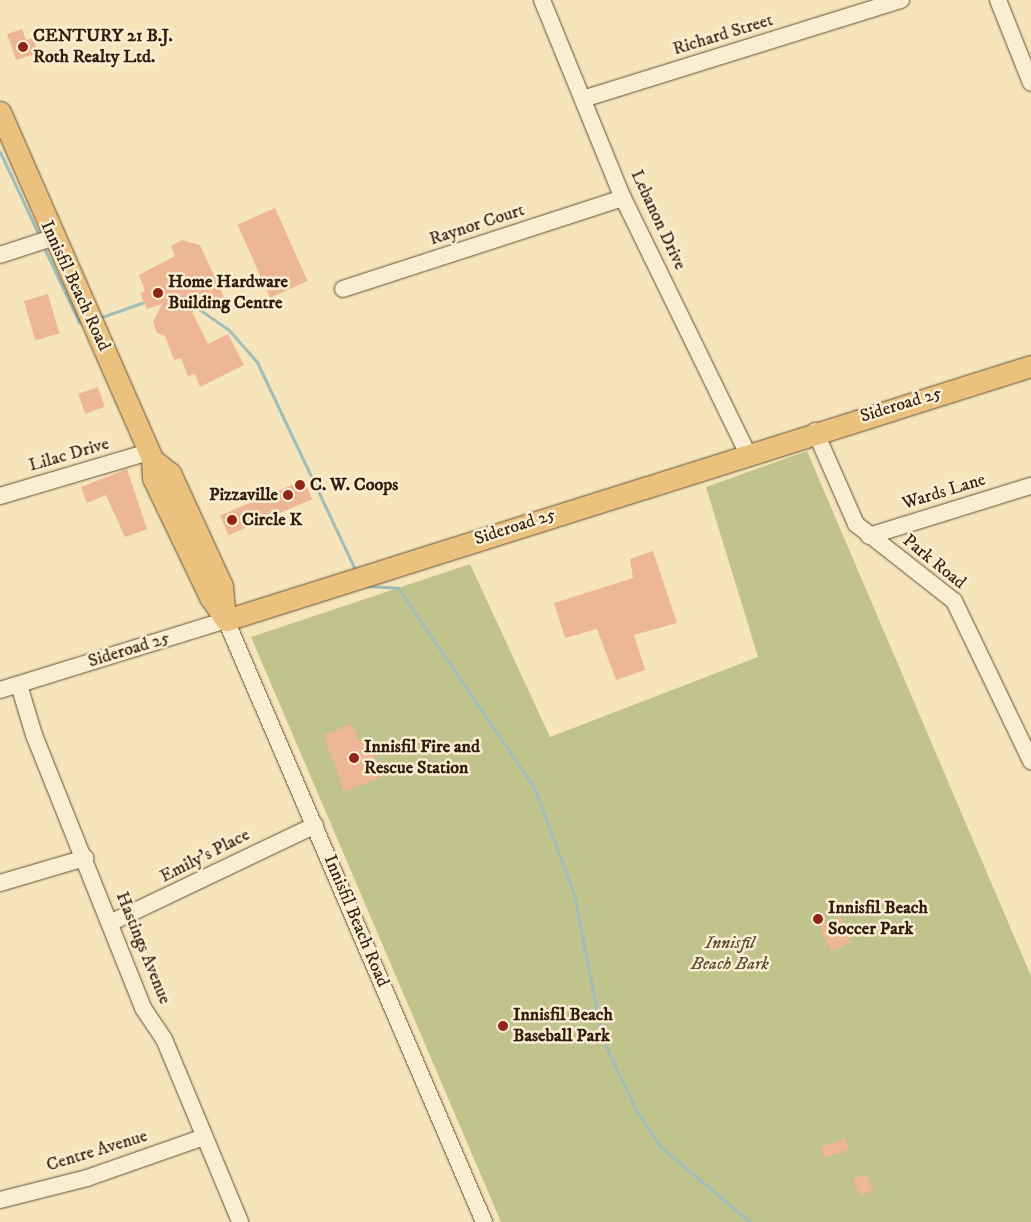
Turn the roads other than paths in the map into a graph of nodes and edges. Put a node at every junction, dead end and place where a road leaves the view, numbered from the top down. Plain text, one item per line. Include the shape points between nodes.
1 (542, 0) edge
2 (901, 0) edge
3 (998, 0) edge
4 (1031, 83) edge
5 (586, 98) junction
6 (0, 112) edge
7 (623, 198) junction
8 (52, 238) junction
9 (0, 255) edge
10 (343, 289) dead end
11 (1031, 366) edge
12 (815, 431) junction
13 (747, 452) junction
14 (151, 455) junction
15 (1031, 486) edge
16 (0, 496) edge
17 (869, 536) junction
18 (226, 620) junction
19 (19, 685) junction
20 (0, 690) edge
21 (1031, 761) edge
22 (315, 825) junction
23 (85, 858) junction
24 (0, 883) edge
25 (112, 922) junction
26 (204, 1137) junction
27 (0, 1200) edge
28 (240, 1222) edge
29 (484, 1222) edge

1 - 5 street, Lebanon Drive
2 - 5 street, Richard Street
3 - 4 street
5 - 7 street, Lebanon Drive
6 - 8 main road, Innisfil Beach Road
7 - 10 street, Raynor Court
7 - 13 street, Lebanon Drive
8 - 9 street
8 - 14 main road, Innisfil Beach Road
11 - 12 main road, Sideroad 25
12 - 13 main road, Sideroad 25
12 - 17 street, Park Road via 843,500
13 - 18 main road, Sideroad 25
14 - 16 street, Lilac Drive
14 - 18 main road, Innisfil Beach Road via 170,473 222,586
15 - 17 street, Wards Lane
17 - 21 street, Park Road via 954,601
18 - 19 street, Sideroad 25
18 - 22 street, Innisfil Beach Road
19 - 20 street, Sideroad 25
19 - 23 street, Hastings Avenue via 34,735
22 - 25 street, Emily's Place
22 - 29 street, Innisfil Beach Road
23 - 24 street
23 - 25 street, Hastings Avenue
25 - 26 street, Hastings Avenue via 143,1008 164,1039
26 - 27 street, Centre Avenue via 87,1178
26 - 28 street, Hastings Avenue

